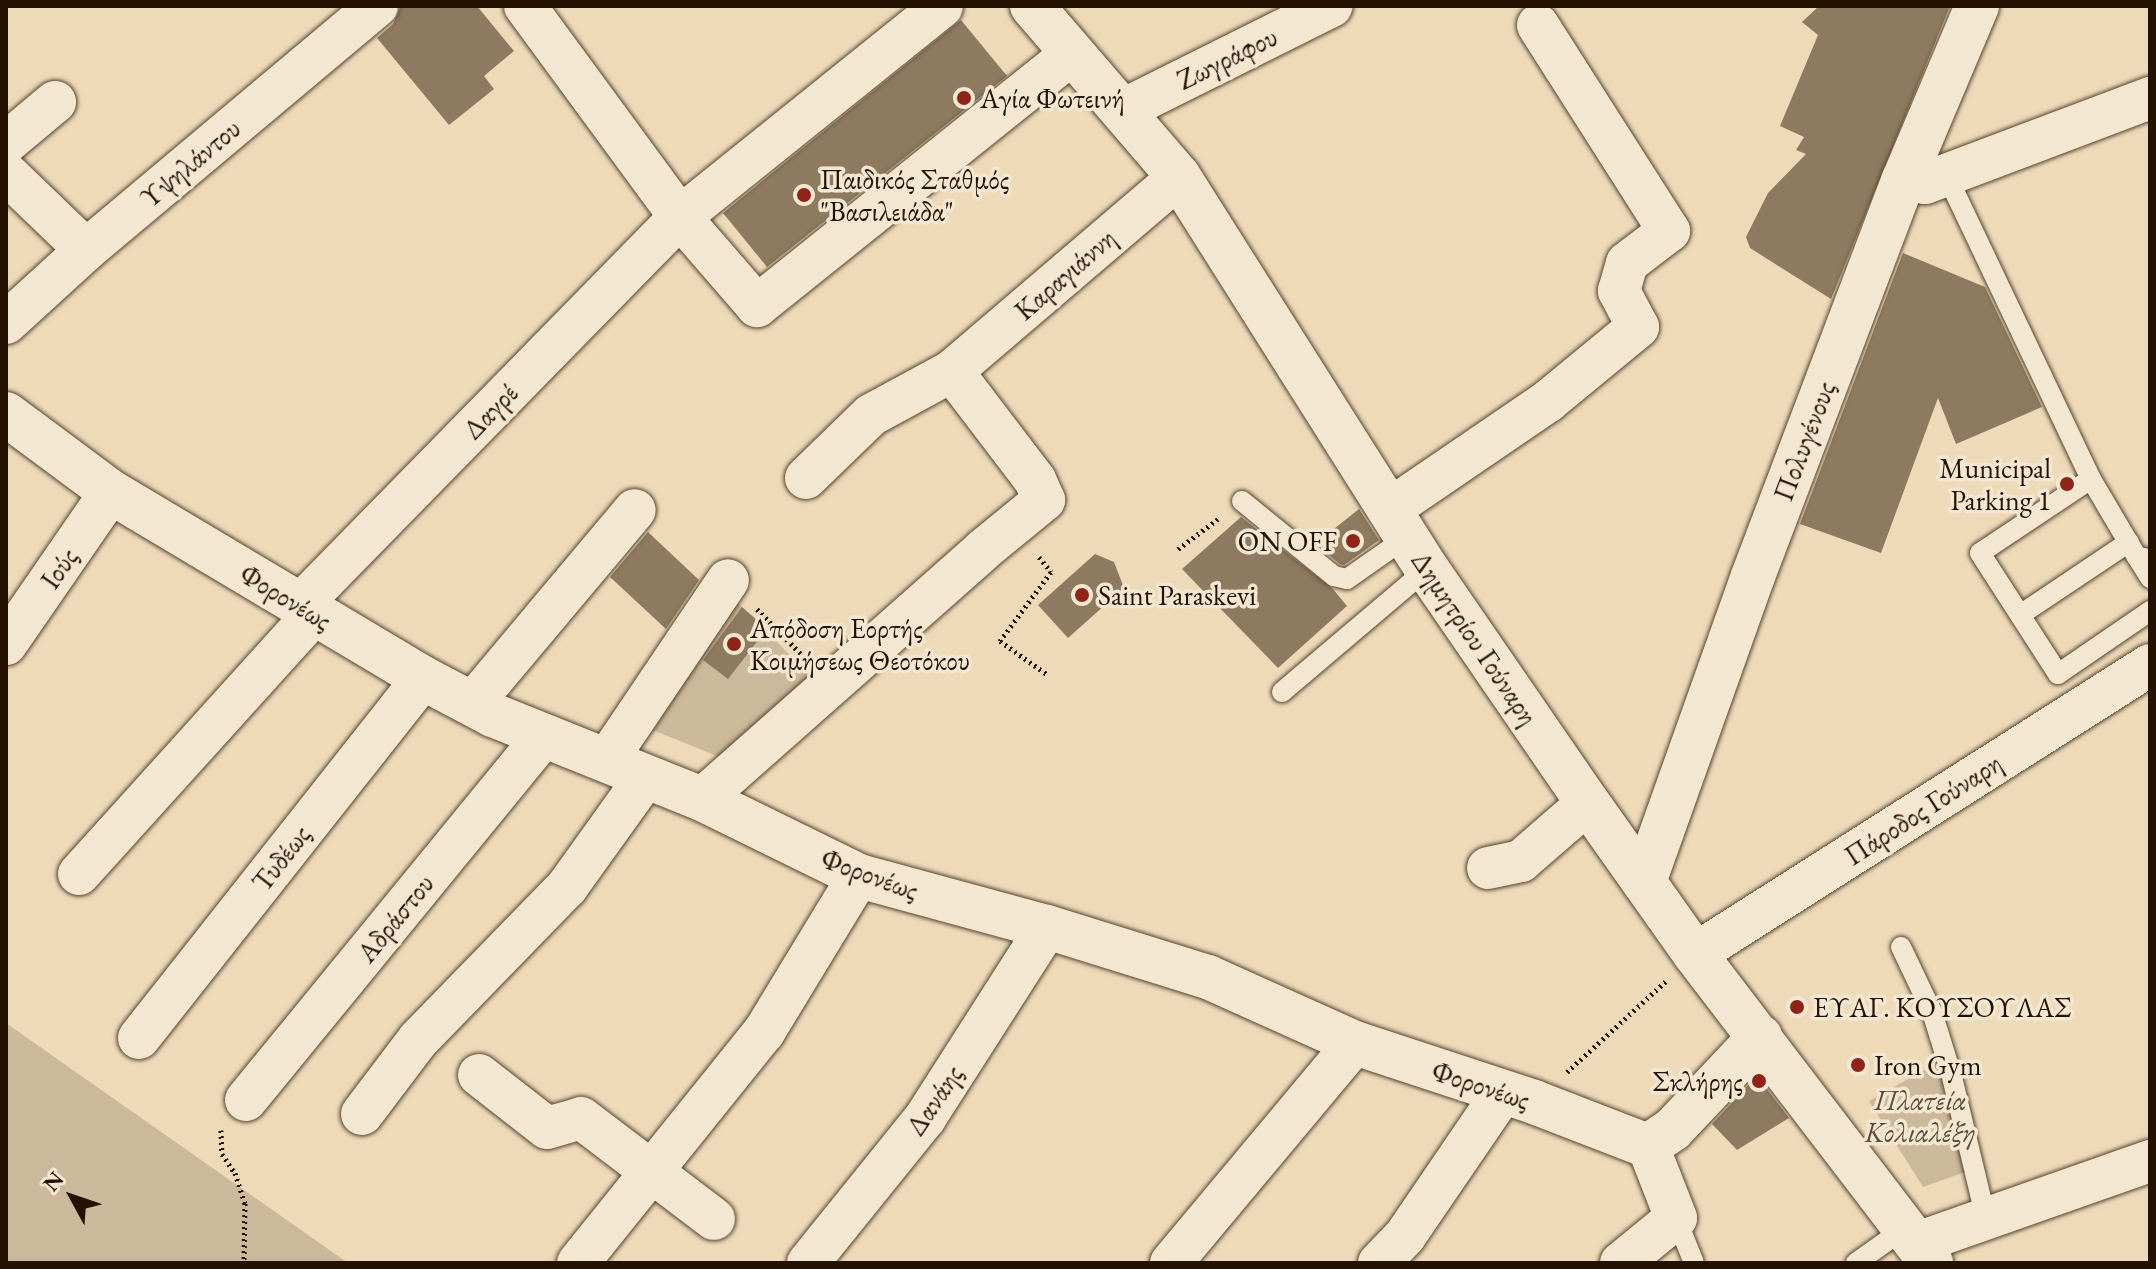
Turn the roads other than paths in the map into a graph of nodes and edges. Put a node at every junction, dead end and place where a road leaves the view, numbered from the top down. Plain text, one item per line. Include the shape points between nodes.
1 (377, 6) edge
2 (525, 6) edge
3 (942, 6) edge
4 (1032, 6) edge
5 (1332, 6) edge
6 (1977, 6) edge
7 (1538, 25) dead end
8 (1072, 54) junction
9 (2150, 98) edge
10 (55, 102) dead end
11 (1123, 110) junction
12 (6, 143) edge
13 (6, 173) edge
14 (1947, 176) junction
15 (1179, 177) junction
16 (1904, 179) junction
17 (680, 217) junction
18 (86, 250) junction
19 (6, 323) edge
20 (952, 371) junction
21 (6, 414) edge
22 (806, 478) dead end
23 (2091, 479) junction
24 (111, 492) junction
25 (1242, 501) road end
26 (635, 510) dead end
27 (1408, 538) junction
28 (2139, 553) edge
29 (2150, 578) edge
30 (728, 580) road end
31 (307, 609) junction
32 (2150, 611) edge
33 (2020, 615) junction
34 (6, 644) edge
35 (2140, 669) edge
36 (423, 678) junction
37 (1282, 692) dead end
38 (472, 704) junction
39 (544, 736) junction
40 (606, 761) junction
41 (645, 778) junction
42 (702, 799) junction
43 (1588, 803) junction
44 (1488, 868) dead end
45 (79, 874) dead end
46 (859, 876) junction
47 (1644, 882) junction
48 (1047, 927) junction
49 (1901, 947) dead end
50 (1695, 954) junction
51 (1760, 1037) junction
52 (139, 1038) dead end
53 (1355, 1043) junction
54 (479, 1075) dead end
55 (1518, 1098) junction
56 (362, 1114) dead end
57 (234, 1115) road end
58 (1648, 1146) junction
59 (2150, 1161) edge
60 (651, 1174) junction
61 (1676, 1218) junction
62 (714, 1219) dead end
63 (1986, 1219) junction
64 (1918, 1245) edge
65 (578, 1263) edge
66 (808, 1263) edge
67 (1171, 1263) edge
68 (1379, 1263) edge
69 (1621, 1263) edge
70 (1694, 1263) edge
71 (1856, 1263) edge

1 - 18 street, Υψηλάντου
2 - 17 street
3 - 17 street, Δαγρέ
4 - 8 street, Δημητρίου Γούναρη
5 - 11 street, Ζωγράφου
6 - 16 street, Πολυγένους
7 - 27 street via 1669,231 1627,263 1619,291 1638,327 1547,402
8 - 11 street, Δημητρίου Γούναρη
8 - 17 street via 757,306
9 - 14 street
10 - 12 street
11 - 15 street, Δημητρίου Γούναρη
13 - 18 street
14 - 16 street via 1925,183
14 - 23 lane
15 - 20 street, Καραγιάννη
15 - 27 street, Δημητρίου Γούναρη
16 - 47 street, Πολυγένους
17 - 31 street, Δαγρέ
18 - 19 street, Υψηλάντου
20 - 22 street, Καραγιάννη via 871,415
20 - 42 street via 1035,480 1044,500
21 - 24 street, Φορονέως
23 - 28 lane
23 - 33 lane via 1980,553
24 - 31 street, Φορονέως
24 - 34 street, Ιούς
25 - 27 lane via 1334,576 1347,579
26 - 38 street
27 - 37 lane
27 - 43 street, Δημητρίου Γούναρη
28 - 29 lane
28 - 33 lane
30 - 40 street
31 - 36 street, Φορονέως
31 - 45 street, Δαγρέ
32 - 33 lane via 2058,674
35 - 50 street, Πάροδος Γούναρη
36 - 38 street, Φορονέως
36 - 52 street, Τυδέως
38 - 39 street, Φορονέως
39 - 40 street, Φορονέως
39 - 57 street, Αδράστου
40 - 41 street, Φορονέως
41 - 42 street, Φορονέως
41 - 56 street via 567,887 418,1040
42 - 46 street, Φορονέως
43 - 44 street via 1521,861
43 - 47 street, Δημητρίου Γούναρη
46 - 48 street, Φορονέως
46 - 60 street via 764,1032
47 - 50 street, Δημητρίου Γούναρη
48 - 53 street, Φορονέως via 1208,977
48 - 66 street, Δανάης via 925,1118
49 - 63 lane via 1937,1027
50 - 51 street, Δημητρίου Γούναρη
51 - 58 street via 1673,1129
51 - 64 street, Δημητρίου Γούναρη
53 - 55 street, Φορονέως
53 - 67 street
54 - 60 street via 547,1128 581,1118
55 - 58 street, Φορονέως
55 - 68 street
58 - 61 street
59 - 63 street
60 - 62 street
60 - 65 street
61 - 69 street
61 - 70 lane
63 - 64 street
64 - 71 lane

